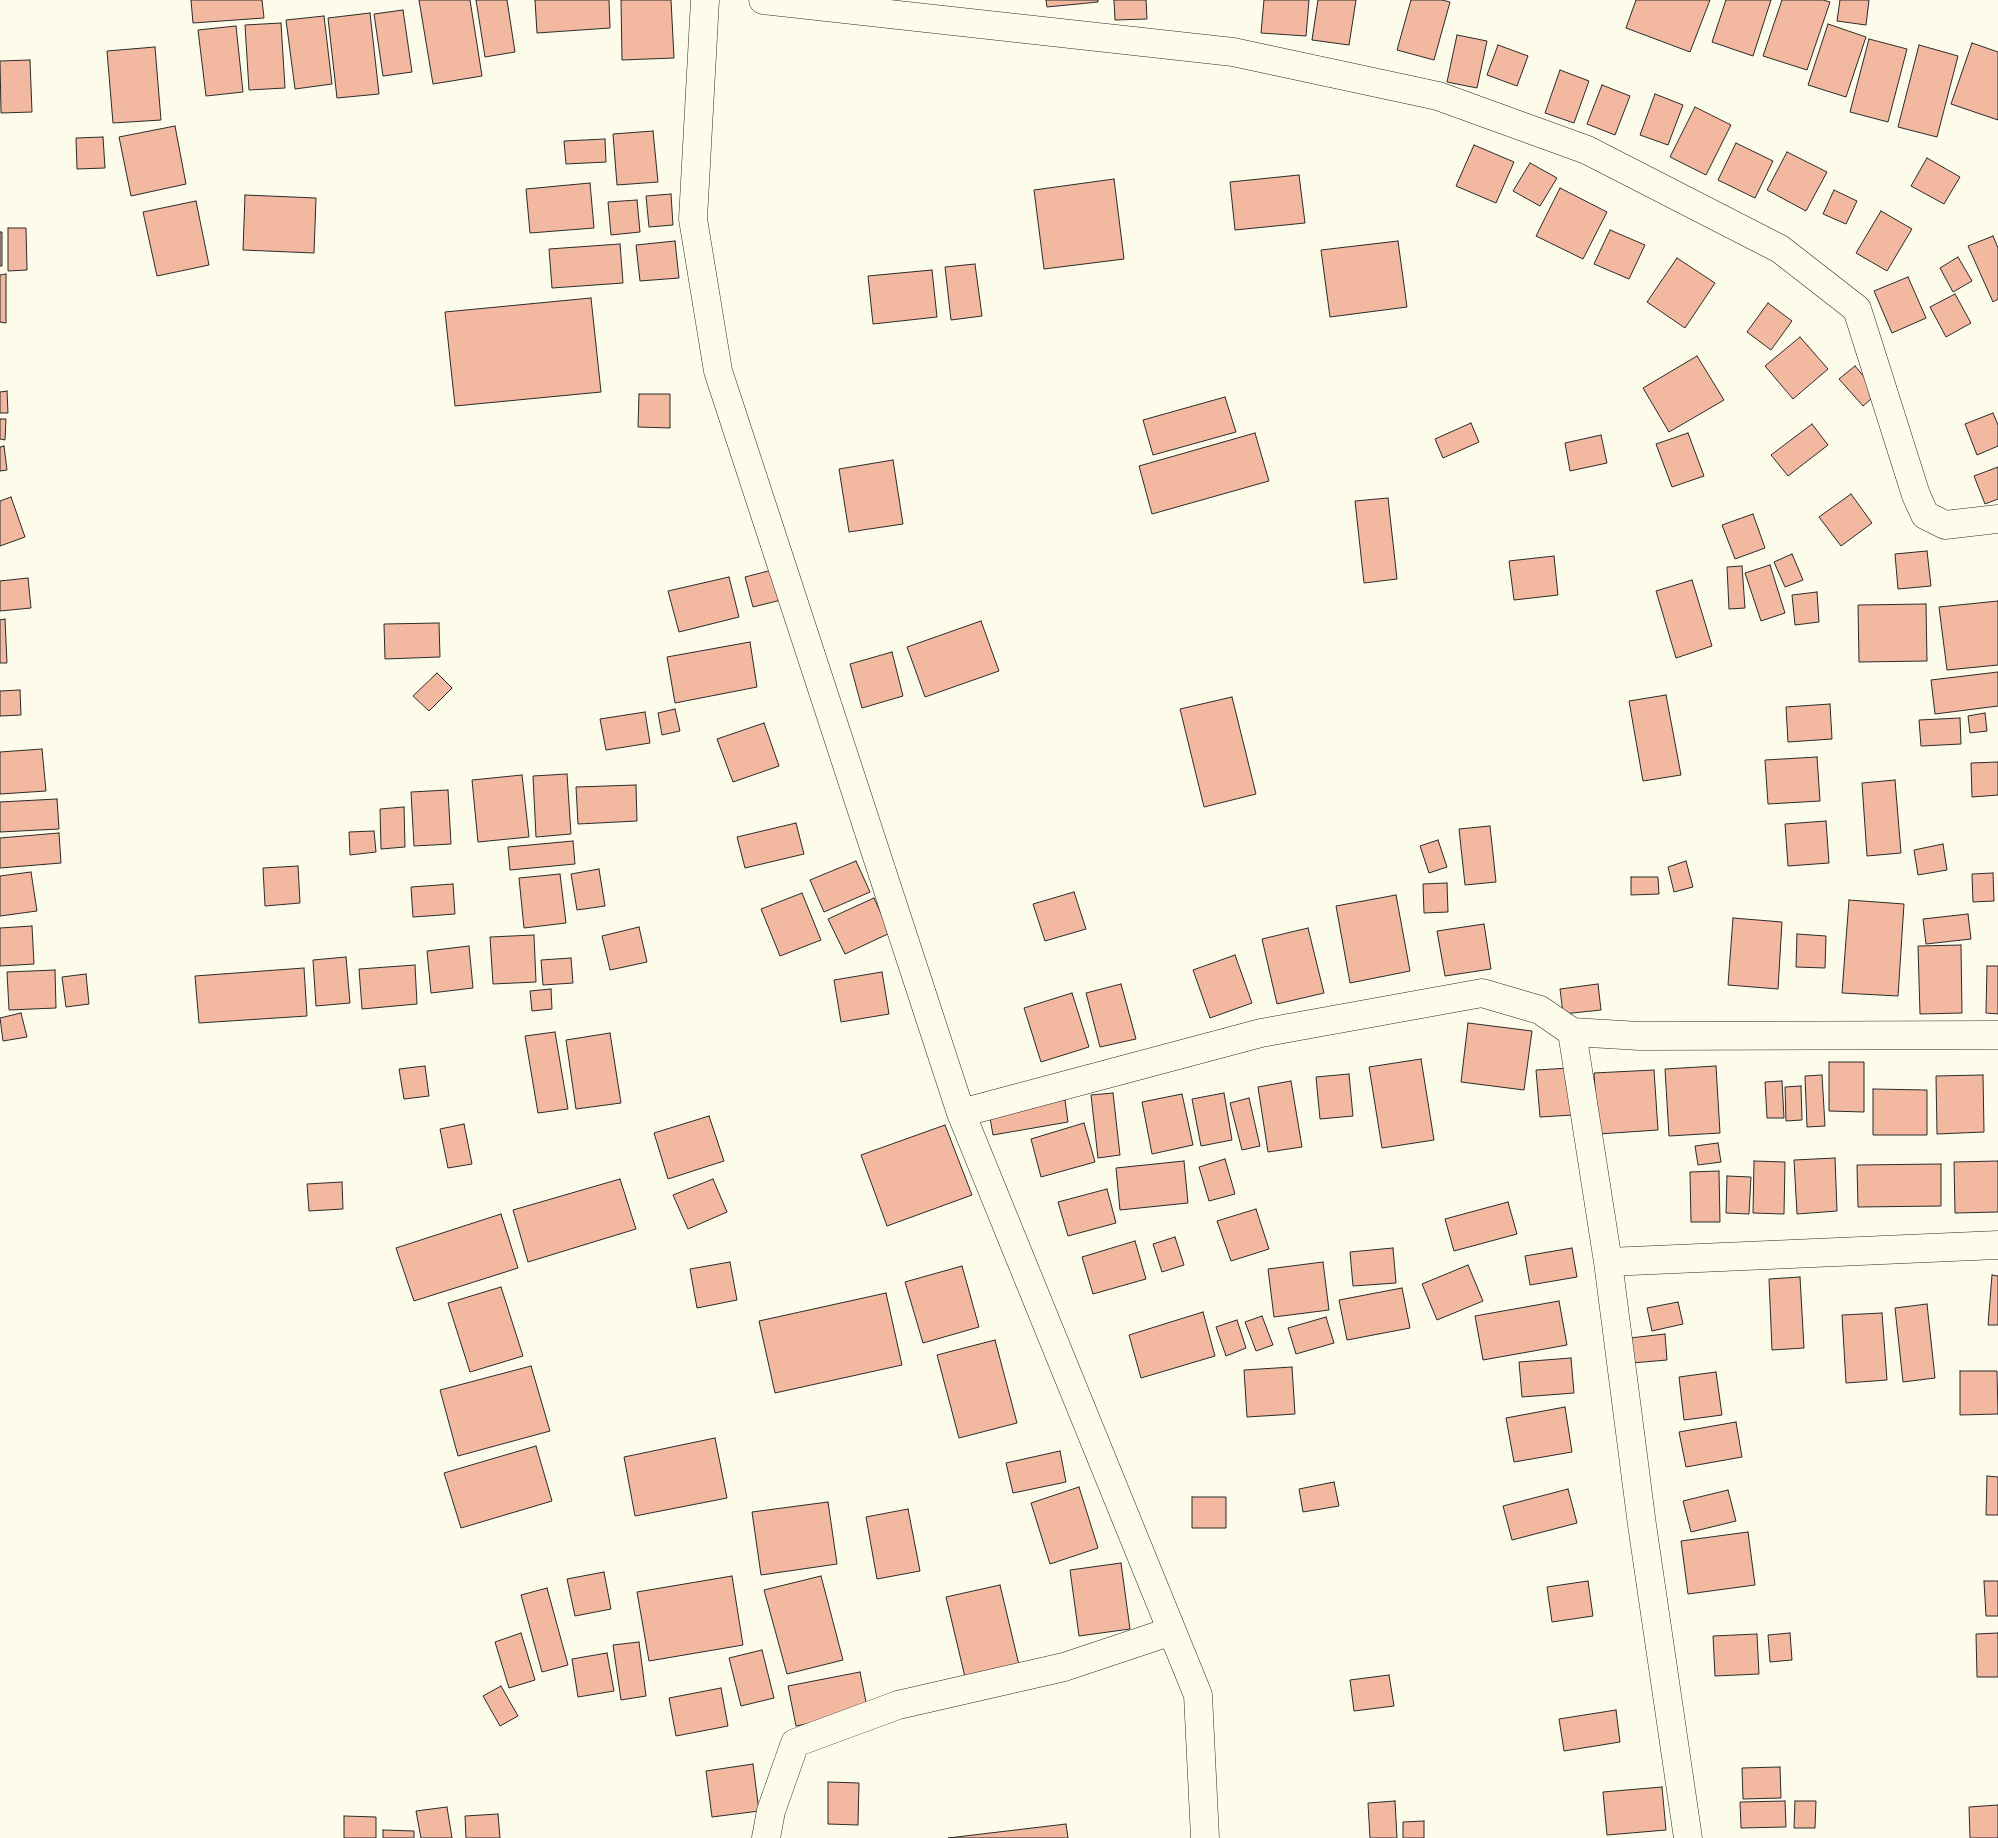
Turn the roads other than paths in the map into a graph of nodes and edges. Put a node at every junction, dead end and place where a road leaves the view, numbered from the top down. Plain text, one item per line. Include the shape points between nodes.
1 (705, 0) edge
2 (763, 0) edge
3 (1998, 519) edge
4 (1572, 1032) junction
5 (1998, 1035) edge
6 (961, 1113) junction
7 (1998, 1245) edge
8 (1608, 1262) junction
9 (1172, 1631) junction
10 (766, 1838) edge
11 (1204, 1838) edge
12 (1688, 1838) edge

1 - 6 street via 693,219 718,372
2 - 3 street via 1233,52 1438,96 1587,150 1780,249 1858,309 1916,495 1925,514 1944,525
4 - 5 street via 1640,1036
4 - 6 street via 1540,1010 1482,993 1261,1033
4 - 8 street
6 - 9 street
7 - 8 street
8 - 12 street via 1642,1525
9 - 10 street via 1064,1666 898,1705 795,1744 771,1811
9 - 11 street via 1198,1695

